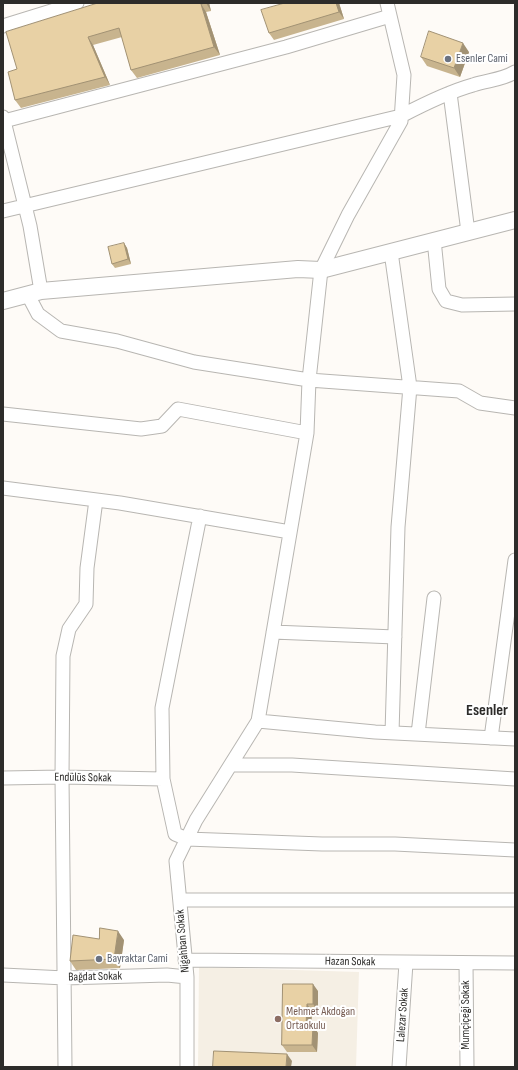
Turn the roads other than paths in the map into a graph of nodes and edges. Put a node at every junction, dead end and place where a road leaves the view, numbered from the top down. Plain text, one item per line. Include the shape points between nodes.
1 (77, 3) edge
2 (387, 3) edge
3 (390, 16) junction
4 (3, 26) edge
5 (515, 72) edge
6 (450, 92) junction
7 (401, 116) junction
8 (3, 119) edge
9 (25, 205) junction
10 (3, 211) edge
11 (515, 220) edge
12 (468, 232) junction
13 (434, 240) junction
14 (391, 252) junction
15 (321, 270) junction
16 (35, 293) junction
17 (3, 301) edge
18 (515, 304) edge
19 (308, 380) junction
20 (410, 387) junction
21 (515, 408) edge
22 (3, 414) edge
23 (306, 433) junction
24 (3, 488) edge
25 (96, 500) junction
26 (200, 516) junction
27 (290, 532) junction
28 (515, 560) edge
29 (434, 598) dead end
30 (273, 632) junction
31 (395, 637) junction
32 (258, 721) junction
33 (392, 733) junction
34 (418, 734) junction
35 (491, 738) junction
36 (515, 739) edge
37 (231, 765) junction
38 (62, 777) junction
39 (3, 778) edge
40 (163, 779) junction
41 (515, 779) edge
42 (187, 839) junction
43 (515, 850) edge
44 (180, 900) junction
45 (515, 900) edge
46 (185, 960) junction
47 (406, 963) junction
48 (466, 963) junction
49 (515, 963) edge
50 (3, 975) edge
51 (187, 977) junction
52 (65, 978) junction
53 (65, 1067) edge
54 (187, 1067) edge
55 (399, 1067) edge
56 (467, 1067) edge

1 - 4 street
2 - 3 street
3 - 7 street via 404,75
3 - 8 street via 286,48
5 - 6 street via 507,77
6 - 7 street
6 - 12 street
7 - 9 street
7 - 15 street
8 - 9 street
9 - 10 street
9 - 16 street via 30,226
11 - 12 street
12 - 13 street
13 - 14 street
13 - 18 street via 439,289 446,301 462,305
14 - 15 street
14 - 20 street
15 - 16 street via 290,270
15 - 19 street
16 - 17 street
16 - 19 street via 38,314 61,331 117,341 194,362
19 - 20 street
19 - 23 street
20 - 21 street via 459,391 480,404
20 - 31 street via 398,527
22 - 23 street via 141,429 162,426 178,409
23 - 27 street
24 - 25 street
25 - 26 street
25 - 38 street via 87,568 86,604 70,629 64,656
26 - 27 street
26 - 40 street via 162,708
27 - 30 street
28 - 35 street
29 - 34 street
30 - 31 street
30 - 32 street
31 - 33 street
32 - 33 street
32 - 37 street, Nigahban Sokak
33 - 34 street
34 - 35 street
35 - 36 street
37 - 41 street via 292,765
37 - 42 street, Nigahban Sokak
38 - 39 street, Endülüs Sokak
38 - 40 street, Endülüs Sokak
38 - 52 street
40 - 42 street via 176,834
42 - 43 street
42 - 44 street, Nigahban Sokak via 176,861
44 - 45 street
44 - 46 street, Nigahban Sokak
46 - 47 street, Hazan Sokak
46 - 51 street, Nigahban Sokak
47 - 48 street, Hazan Sokak
47 - 55 street, Lalezar Sokak
48 - 49 street, Hazan Sokak
48 - 56 street, Mumçiçeği Sokak
50 - 52 street, Bağdat Sokak
51 - 52 street, Bağdat Sokak via 167,975
51 - 54 street, Nigahban Sokak
52 - 53 street

